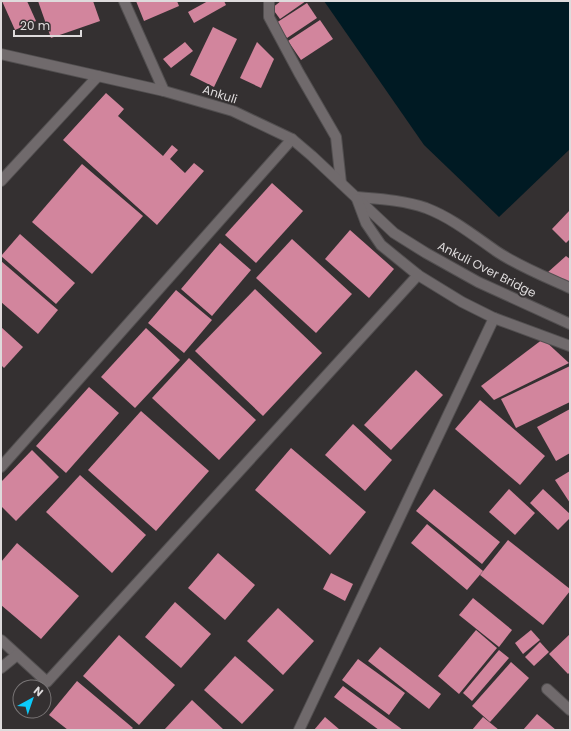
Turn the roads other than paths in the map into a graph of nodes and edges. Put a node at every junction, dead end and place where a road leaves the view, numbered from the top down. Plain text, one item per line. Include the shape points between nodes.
1 (124, 1) edge
2 (268, 1) edge
3 (1, 54) edge
4 (98, 76) junction
5 (164, 91) junction
6 (292, 139) junction
7 (1, 181) edge
8 (341, 183) junction
9 (356, 197) junction
10 (394, 233) joint
11 (418, 275) junction
12 (570, 288) edge
13 (494, 318) junction
14 (570, 324) edge
15 (570, 346) edge
16 (1, 467) edge
17 (1, 640) edge
18 (17, 655) junction
19 (1, 668) edge
20 (547, 689) dead end
21 (570, 710) edge
22 (299, 730) edge

1 - 5 street
2 - 8 street via 269,17 336,137
3 - 4 street, Ankuli
4 - 5 street, Ankuli
4 - 7 street
5 - 6 street, Ankuli via 233,111
6 - 8 street, Ankuli
6 - 16 street
8 - 9 street, Ankuli
9 - 10 street, Ankuli
9 - 11 street via 366,223 381,245
9 - 12 street via 391,200 426,208 465,228 497,252
10 - 14 street, Ankuli Over Bridge via 478,282
11 - 13 street
11 - 18 street via 46,682
13 - 15 street
13 - 22 street
17 - 18 street
18 - 19 street
20 - 21 street

